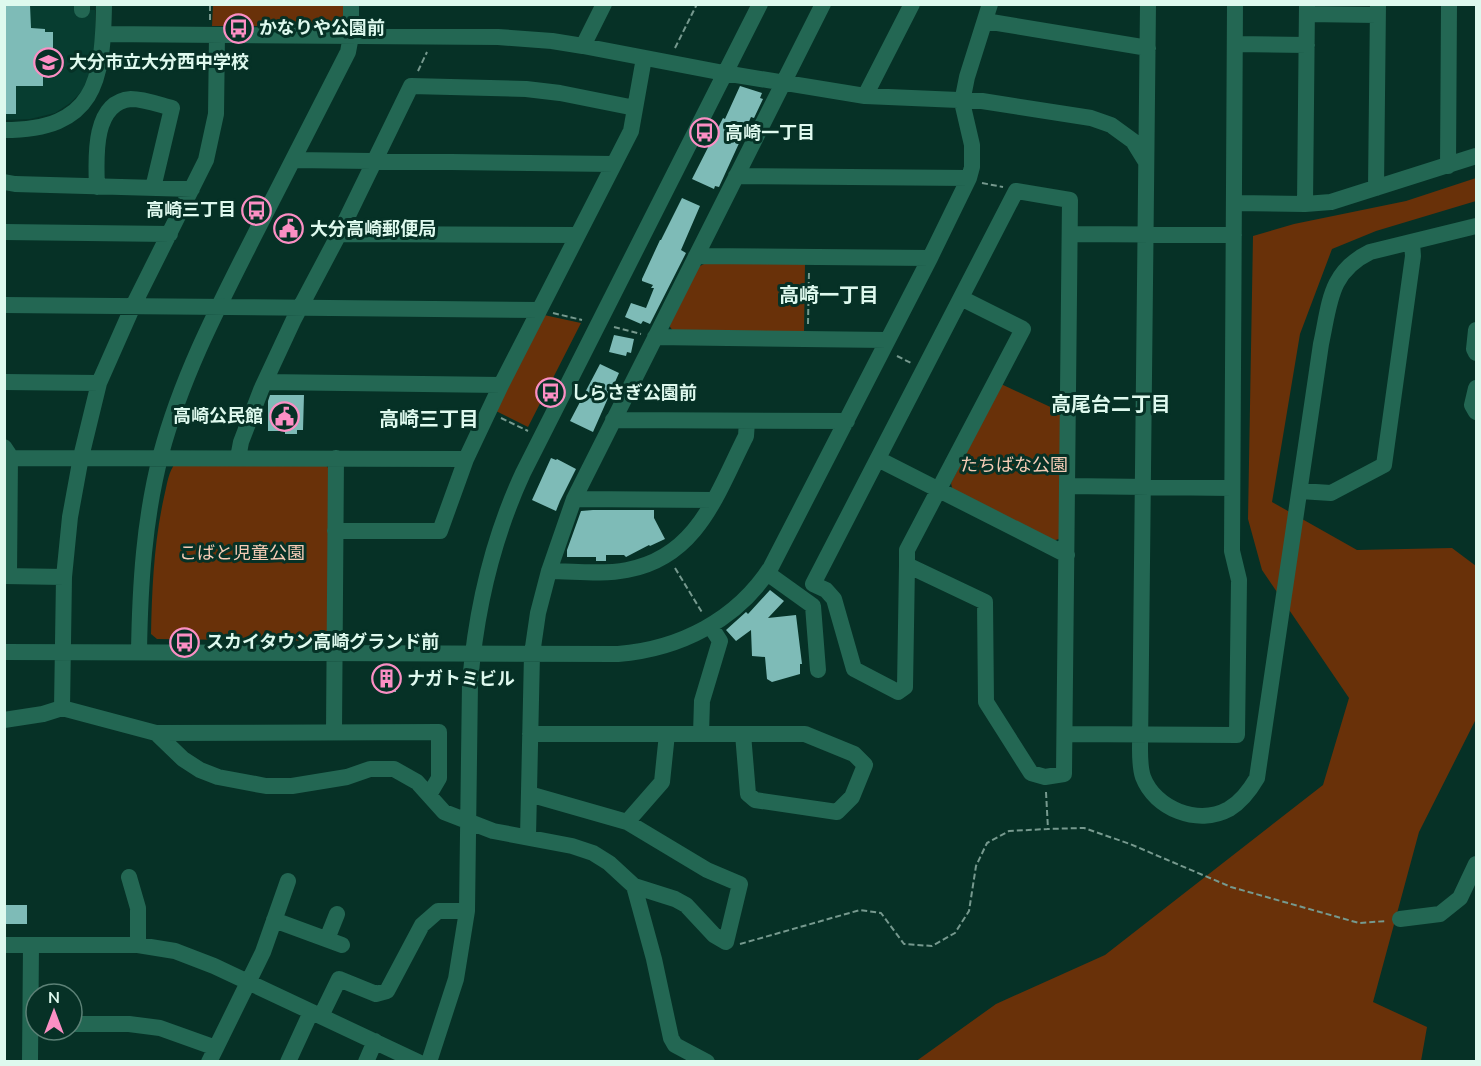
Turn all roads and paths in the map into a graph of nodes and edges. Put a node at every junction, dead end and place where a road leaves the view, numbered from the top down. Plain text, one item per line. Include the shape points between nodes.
1 (104, 4) edge
2 (210, 4) edge
3 (351, 4) edge
4 (604, 4) edge
5 (697, 4) edge
6 (760, 4) edge
7 (823, 4) edge
8 (912, 4) edge
9 (990, 4) edge
10 (1148, 4) edge
11 (1235, 4) edge
12 (1449, 4) edge
13 (1307, 9) edge
14 (1378, 10) edge
15 (985, 21) junction
16 (214, 30) junction
17 (103, 34) junction
18 (351, 36) junction
19 (1235, 44) junction
20 (1307, 45) junction
21 (429, 46) dead end
22 (583, 46) junction
23 (1148, 48) junction
24 (673, 52) dead end
25 (644, 57) junction
26 (724, 73) junction
27 (783, 82) junction
28 (411, 86) junction
29 (866, 96) junction
30 (962, 102) junction
31 (635, 108) junction
32 (4, 130) edge
33 (1476, 156) edge
34 (293, 160) junction
35 (375, 161) junction
36 (1146, 163) junction
37 (614, 164) junction
38 (1448, 166) junction
39 (736, 176) junction
40 (976, 181) junction
41 (4, 182) edge
42 (97, 187) junction
43 (1004, 187) dead end
44 (153, 188) junction
45 (1376, 188) junction
46 (192, 189) junction
47 (1234, 203) junction
48 (1305, 204) junction
49 (1476, 226) edge
50 (4, 232) edge
51 (170, 234) junction
52 (339, 234) junction
53 (1070, 234) junction
54 (1145, 235) junction
55 (1234, 235) junction
56 (578, 236) junction
57 (1412, 242) junction
58 (696, 256) junction
59 (809, 257) junction
60 (930, 258) junction
61 (961, 298) junction
62 (4, 305) edge
63 (133, 306) junction
64 (218, 307) junction
65 (300, 308) junction
66 (539, 310) junction
67 (579, 320) dead end
68 (615, 328) dead end
69 (1476, 330) edge
70 (655, 337) junction
71 (808, 339) junction
72 (890, 347) junction
73 (1476, 353) edge
74 (924, 369) junction
75 (4, 382) edge
76 (265, 382) junction
77 (99, 383) junction
78 (501, 385) junction
79 (1476, 388) edge
80 (488, 412) junction
81 (1476, 412) edge
82 (613, 420) junction
83 (747, 421) junction
84 (847, 422) junction
85 (528, 431) dead end
86 (6, 454) edge
87 (81, 457) junction
88 (160, 457) junction
89 (238, 458) junction
90 (336, 458) junction
91 (466, 459) junction
92 (878, 459) junction
93 (1067, 486) junction
94 (1143, 487) junction
95 (1232, 488) junction
96 (939, 490) junction
97 (1300, 490) junction
98 (574, 499) junction
99 (714, 500) junction
100 (7, 505) edge
101 (335, 531) junction
102 (667, 555) junction
103 (1066, 555) junction
104 (907, 565) junction
105 (549, 571) junction
106 (767, 573) junction
107 (7, 576) edge
108 (64, 577) junction
109 (711, 627) junction
110 (4, 652) edge
111 (62, 652) junction
112 (139, 652) junction
113 (335, 653) junction
114 (473, 654) junction
115 (532, 654) junction
116 (818, 670) dead end
117 (62, 708) junction
118 (4, 720) edge
119 (334, 732) junction
120 (156, 733) junction
121 (530, 734) junction
122 (667, 734) junction
123 (701, 734) junction
124 (743, 734) junction
125 (1065, 734) junction
126 (1140, 734) junction
127 (1045, 777) junction
128 (529, 794) junction
129 (429, 795) junction
130 (627, 822) junction
131 (1047, 829) junction
132 (528, 837) junction
133 (1476, 864) edge
134 (129, 877) dead end
135 (288, 881) dead end
136 (634, 886) junction
137 (467, 911) junction
138 (337, 914) dead end
139 (1400, 919) joint
140 (274, 920) junction
141 (726, 942) junction
142 (4, 945) edge
143 (31, 945) junction
144 (138, 945) junction
145 (32, 982) edge
146 (248, 982) junction
147 (316, 1014) junction
148 (84, 1024) edge
149 (375, 1041) junction
150 (32, 1042) edge
151 (213, 1055) edge
152 (30, 1062) edge
153 (288, 1062) edge
154 (366, 1062) edge
155 (418, 1062) edge
156 (429, 1062) edge
157 (706, 1062) edge

1 - 17 street
2 - 16 path
3 - 18 street
4 - 22 street
5 - 24 path
6 - 26 street
7 - 27 street
8 - 29 street
9 - 15 street
10 - 23 street
11 - 19 street
12 - 38 street
13 - 14 street
13 - 20 street
14 - 45 street
15 - 23 street
15 - 30 street
16 - 17 street
16 - 18 street
16 - 46 street via 215,127 206,160
17 - 32 street via 99,71 79,107 47,126
18 - 22 street via 498,37
18 - 34 street via 348,52
19 - 20 street
19 - 47 street
20 - 48 street
21 - 28 path
22 - 25 street
23 - 36 street
25 - 26 street
25 - 31 street
26 - 27 street
26 - 114 street via 510,501 491,557
27 - 29 street
27 - 39 street
28 - 31 street via 526,89
28 - 35 street
29 - 30 street
30 - 36 street via 1091,118 1111,125 1133,141
30 - 40 street
31 - 37 street via 631,131
33 - 38 street
34 - 35 street
34 - 64 street
35 - 37 street
35 - 52 street
36 - 54 street
37 - 56 street
38 - 45 street
39 - 40 street
39 - 58 street
40 - 43 path
40 - 60 street
41 - 42 street
42 - 44 street
42 - 44 street via 96,146 105,115 120,102 134,99 172,108
44 - 46 street
45 - 48 street via 1331,202
46 - 51 street
47 - 48 street
47 - 55 street
49 - 57 street
50 - 51 street
51 - 63 street
52 - 56 street
52 - 65 street
53 - 54 street
53 - 61 street via 1070,200 1016,191
53 - 93 street
54 - 55 street
54 - 94 street
55 - 95 street
56 - 66 street
57 - 97 street via 1355,259 1335,285 1321,344
57 - 97 street via 1384,465 1331,493
58 - 59 street
58 - 70 street
59 - 60 street
59 - 71 path
60 - 72 street
61 - 74 street
61 - 96 street via 1023,329
62 - 63 street
63 - 64 street
63 - 77 street
64 - 65 street
64 - 88 street via 186,378
65 - 66 street
65 - 76 street
66 - 67 path
66 - 78 street
68 - 70 path
69 - 73 street
70 - 71 street
70 - 82 street
71 - 72 street
72 - 74 path
72 - 84 street
74 - 92 street
75 - 77 street
76 - 78 street
76 - 89 street
77 - 87 street
78 - 80 street
79 - 81 street via 1472,405
80 - 85 path
80 - 91 street
82 - 83 street
82 - 98 street
83 - 84 street
83 - 99 street via 746,436
84 - 106 street
86 - 87 street
86 - 100 street
87 - 88 street
87 - 108 street
88 - 89 street
88 - 112 street via 144,545
89 - 90 street
90 - 91 street
90 - 101 street
91 - 101 street via 440,531
92 - 96 street
92 - 104 street via 813,584 834,599 854,669 898,692 905,687
93 - 94 street
93 - 103 street
94 - 95 street
94 - 126 street
95 - 126 street via 1232,551 1239,580 1237,735
96 - 103 street
96 - 104 street via 907,550
97 - 126 street via 1260,765 1253,785 1229,809 1205,816 1181,813 1162,801 1146,783 1140,762
98 - 99 street
98 - 105 street
99 - 102 street via 694,532
100 - 107 street
101 - 113 street
102 - 105 street via 626,571
102 - 109 path
103 - 125 street
104 - 127 street via 985,602 986,702 1031,773
105 - 115 street
106 - 109 street via 746,598
106 - 116 street via 813,606
107 - 108 street
108 - 111 street
109 - 115 street via 639,653
109 - 123 street via 720,641 702,702
110 - 111 street
111 - 112 street
111 - 117 street
112 - 113 street
113 - 114 street
113 - 119 street
114 - 115 street
114 - 137 street
115 - 121 street
117 - 118 street
117 - 120 street
119 - 120 street
119 - 129 street via 439,732 439,778
120 - 129 street via 192,765 218,777 279,787 347,777 382,767 407,774
121 - 122 street
121 - 128 street
122 - 123 street
122 - 130 street via 662,782
123 - 124 street
124 - 124 street via 805,734 854,754 865,765 852,797 837,812 755,800 748,794
125 - 126 street
125 - 127 street via 1064,774
127 - 131 path
128 - 130 street
128 - 132 street
129 - 132 street via 444,812 493,831
130 - 141 street via 707,870 740,884
131 - 139 path via 1084,828 1231,887 1359,923
131 - 141 path via 1009,831 987,843 976,866 969,911 955,933 932,946 904,944 881,913 860,910 736,945
132 - 136 street via 585,849 609,863
133 - 139 street via 1460,898 1440,914
134 - 144 street via 138,908
135 - 140 street
136 - 141 street via 686,905 714,935
136 - 157 street via 671,1038 675,1045
137 - 147 street via 438,911 422,925 387,991 376,994 339,979
137 - 156 street via 456,979
138 - 140 street via 334,942
140 - 146 street
142 - 143 street
143 - 144 street
143 - 145 street
144 - 146 street via 176,951
146 - 147 street
146 - 151 street
147 - 149 street
147 - 153 street
148 - 151 street via 160,1028
149 - 154 street
149 - 155 street
150 - 152 street

